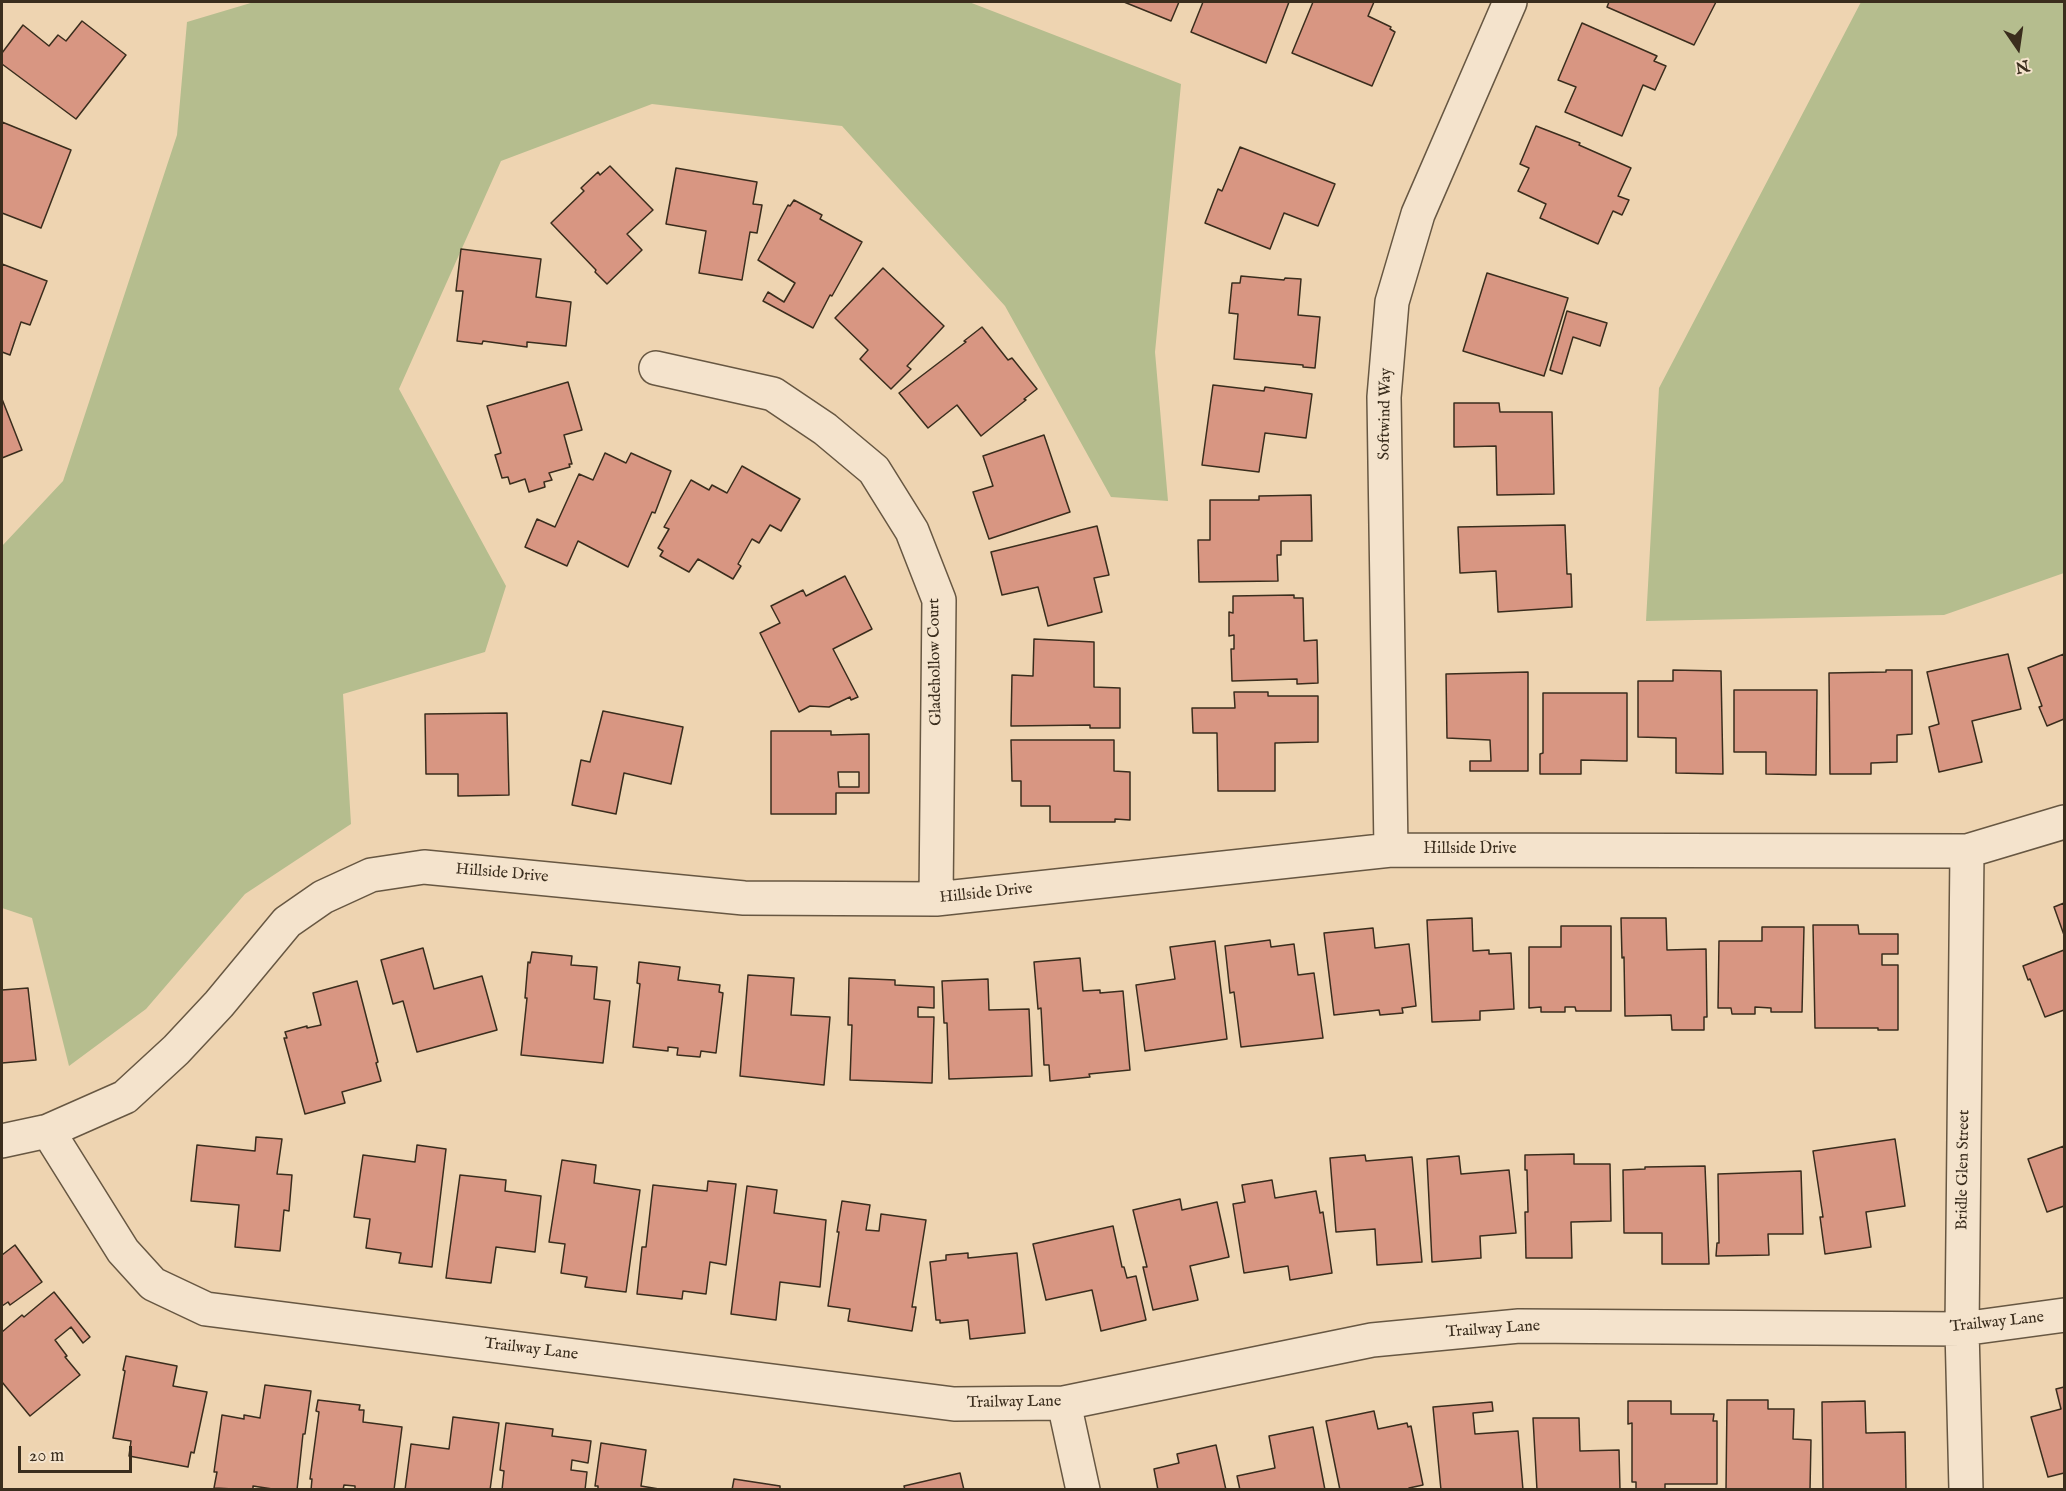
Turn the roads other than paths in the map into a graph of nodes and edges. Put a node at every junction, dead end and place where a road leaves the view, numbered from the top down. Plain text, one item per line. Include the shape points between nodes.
1 (1510, 2) edge
2 (656, 368) dead end
3 (2064, 822) edge
4 (1391, 850) junction
5 (1967, 851) junction
6 (936, 899) junction
7 (48, 1131) junction
8 (2, 1141) edge
9 (2064, 1315) edge
10 (1962, 1329) junction
11 (1064, 1403) junction
12 (1083, 1490) edge
13 (1966, 1490) edge

1 - 4 street, Softwind Way via 1418,214 1392,302 1384,397
2 - 6 street, Gladehollow Court via 773,394 825,429 874,470 912,531 939,600
3 - 5 street, Hillside Drive
4 - 5 street, Hillside Drive
4 - 6 street, Hillside Drive
5 - 10 street, Bridle Glen Street
6 - 7 street, Hillside Drive via 744,898 424,867 371,875 323,897 287,922 212,1012 125,1097
7 - 8 street, Hillside Drive
7 - 11 street, Trailway Lane via 123,1251 153,1284 206,1309 954,1404
9 - 10 street, Trailway Lane
10 - 11 street, Trailway Lane via 1519,1326 1372,1340
10 - 13 street, Bridle Glen Street
11 - 12 street

